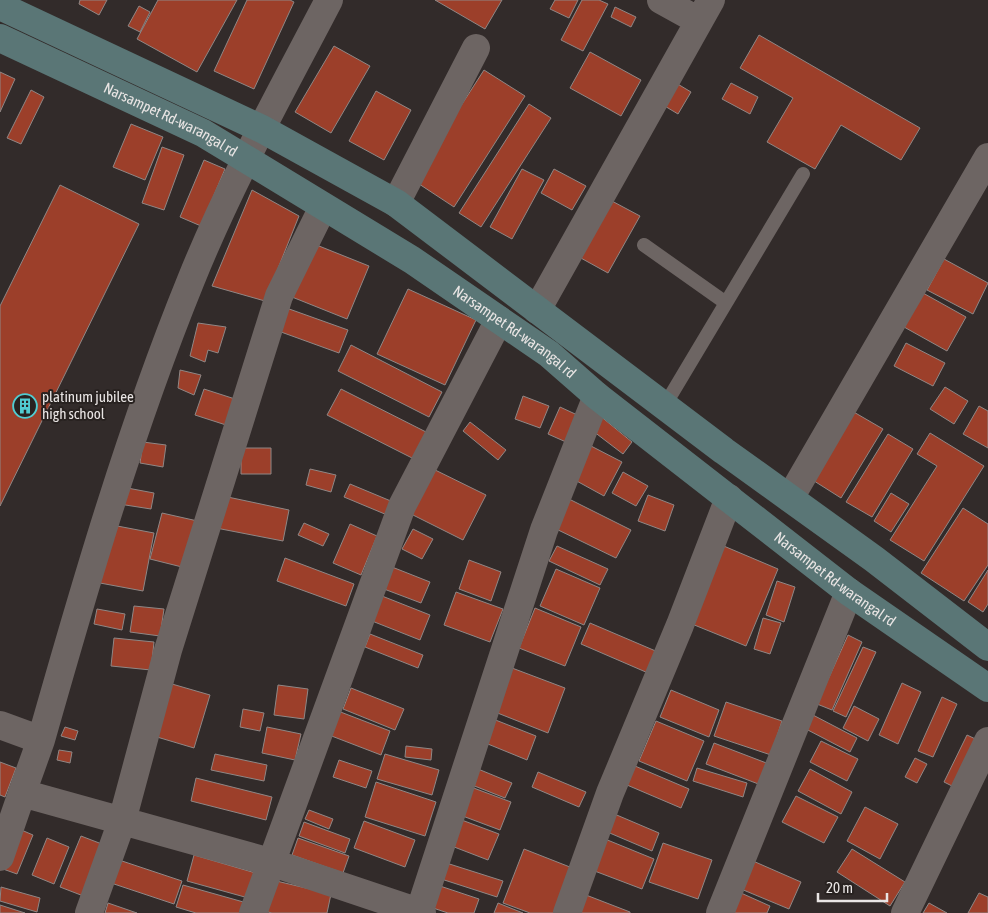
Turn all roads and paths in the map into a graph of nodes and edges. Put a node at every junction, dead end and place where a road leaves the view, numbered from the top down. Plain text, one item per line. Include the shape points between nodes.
1 (330, 0) edge
2 (661, 0) edge
3 (0, 6) edge
4 (705, 11) edge
5 (0, 38) edge
6 (476, 48) dead end
7 (262, 129) junction
8 (246, 159) junction
9 (985, 169) edge
10 (803, 174) dead end
11 (396, 203) junction
12 (323, 208) junction
13 (644, 245) dead end
14 (726, 302) junction
15 (537, 310) junction
16 (499, 320) junction
17 (597, 396) junction
18 (665, 405) junction
19 (729, 498) junction
20 (790, 498) junction
21 (849, 592) junction
22 (988, 647) edge
23 (988, 688) edge
24 (0, 725) edge
25 (41, 740) junction
26 (988, 741) edge
27 (22, 794) junction
28 (122, 821) junction
29 (0, 857) edge
30 (270, 862) junction
31 (89, 913) edge
32 (252, 913) edge
33 (420, 913) edge
34 (567, 913) edge
35 (720, 913) edge
36 (905, 913) edge

1 - 7 street
2 - 4 street
3 - 7 main road, Narsampet Rd-warangal rd
4 - 15 street
5 - 8 main road, Narsampet Rd-warangal rd via 203,133
6 - 11 street
7 - 8 street
7 - 11 main road, Narsampet Rd-warangal rd
8 - 12 main road, Narsampet Rd-warangal rd
8 - 25 street via 191,278 152,381 99,538
9 - 20 street
10 - 14 lane
11 - 15 main road, Narsampet Rd-warangal rd
12 - 16 main road, Narsampet Rd-warangal rd via 412,260
12 - 28 street via 279,296 168,650
13 - 14 lane
14 - 18 lane
15 - 18 main road, Narsampet Rd-warangal rd
16 - 17 main road, Narsampet Rd-warangal rd via 549,354
16 - 30 street via 402,506
17 - 19 main road, Narsampet Rd-warangal rd
17 - 33 street via 544,530
18 - 20 main road, Narsampet Rd-warangal rd
19 - 21 main road, Narsampet Rd-warangal rd
19 - 34 street via 610,793
20 - 22 main road, Narsampet Rd-warangal rd
21 - 23 main road, Narsampet Rd-warangal rd
21 - 35 street
24 - 25 street
25 - 27 street
26 - 36 street
27 - 28 street
27 - 29 street
28 - 30 street
28 - 31 street
30 - 32 street
30 - 33 street

